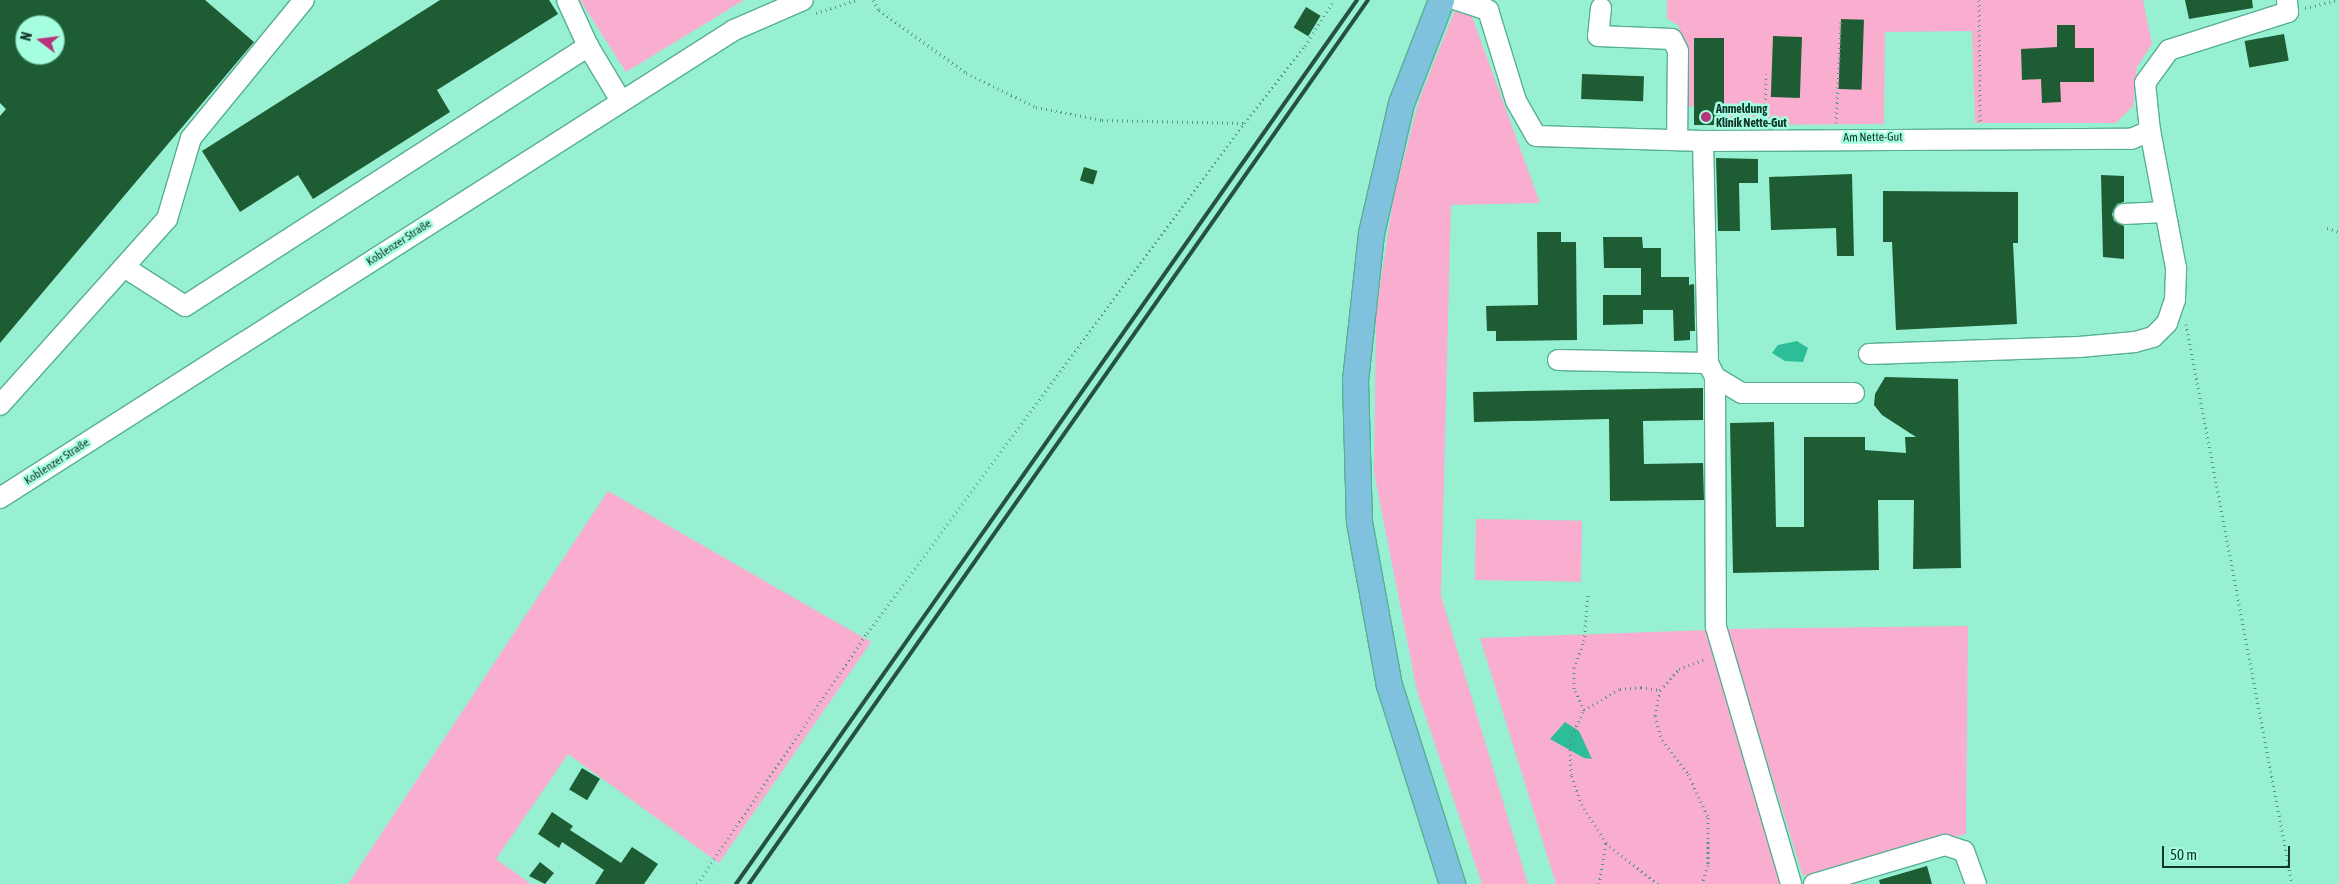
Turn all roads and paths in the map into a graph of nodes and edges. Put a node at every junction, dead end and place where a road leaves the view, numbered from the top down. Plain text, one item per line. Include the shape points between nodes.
1 (304, 0) edge
2 (567, 0) edge
3 (803, 0) edge
4 (873, 0) edge
5 (1334, 0) edge
6 (1441, 0) edge
7 (1457, 0) edge
8 (1979, 0) edge
9 (2336, 0) edge
10 (2287, 6) edge
11 (1601, 8) dead end
12 (1841, 19) dead end
13 (588, 46) junction
14 (1766, 74) dead end
15 (621, 101) junction
16 (1244, 123) junction
17 (2150, 131) junction
18 (1835, 138) junction
19 (1980, 138) junction
20 (1677, 140) junction
21 (1765, 140) junction
22 (1703, 141) junction
23 (2165, 212) junction
24 (2124, 214) dead end
25 (2327, 228) dead end
26 (2339, 232) edge
27 (124, 267) junction
28 (2185, 317) dead end
29 (1868, 354) dead end
30 (1558, 360) dead end
31 (1712, 370) junction
32 (1854, 393) dead end
33 (0, 405) edge
34 (0, 498) edge
35 (1588, 594) dead end
36 (1724, 654) junction
37 (1660, 690) junction
38 (1584, 710) junction
39 (1606, 843) junction
40 (697, 884) edge
41 (1452, 884) edge
42 (1598, 884) edge
43 (1658, 884) edge
44 (1702, 884) edge
45 (1791, 884) edge
46 (1814, 884) edge
47 (1976, 884) edge
48 (2292, 884) edge

1 - 27 street via 191,138 167,219
2 - 13 street
3 - 15 street, Koblenzer Straße via 734,30
4 - 16 path via 879,10 966,73 1036,107 1102,120
5 - 16 path via 1306,46
6 - 41 main road via 1401,103 1371,233 1355,380 1359,522 1389,685
7 - 20 street, Am Nette-Gut via 1488,10 1516,101 1536,136
8 - 19 path
9 - 10 path
10 - 17 street via 2169,50 2145,83
11 - 20 street via 1598,36 1672,39 1678,51
12 - 18 path
13 - 15 street
13 - 27 street via 185,306
14 - 21 path
15 - 34 street, Koblenzer Straße
16 - 40 path via 867,633
17 - 19 street, Am Nette-Gut via 2131,139
17 - 23 street
18 - 19 street, Am Nette-Gut
18 - 21 street, Am Nette-Gut
20 - 22 street, Am Nette-Gut
21 - 22 street, Am Nette-Gut
22 - 31 street
23 - 24 street
23 - 29 street via 2176,268 2175,300 2167,323 2153,336 2135,342 2078,347
25 - 26 path
27 - 33 street
28 - 48 path
30 - 31 street
31 - 32 street via 1742,393
31 - 36 street via 1713,592 1716,626
35 - 38 path via 1584,641 1574,668 1574,689
36 - 37 path via 1679,669
36 - 45 street
37 - 38 path via 1620,690
37 - 44 path via 1656,716 1662,740 1688,774 1708,817 1708,865
38 - 39 path via 1570,740 1568,760 1582,805
39 - 42 path
39 - 43 path
46 - 47 street via 1945,845 1964,850

